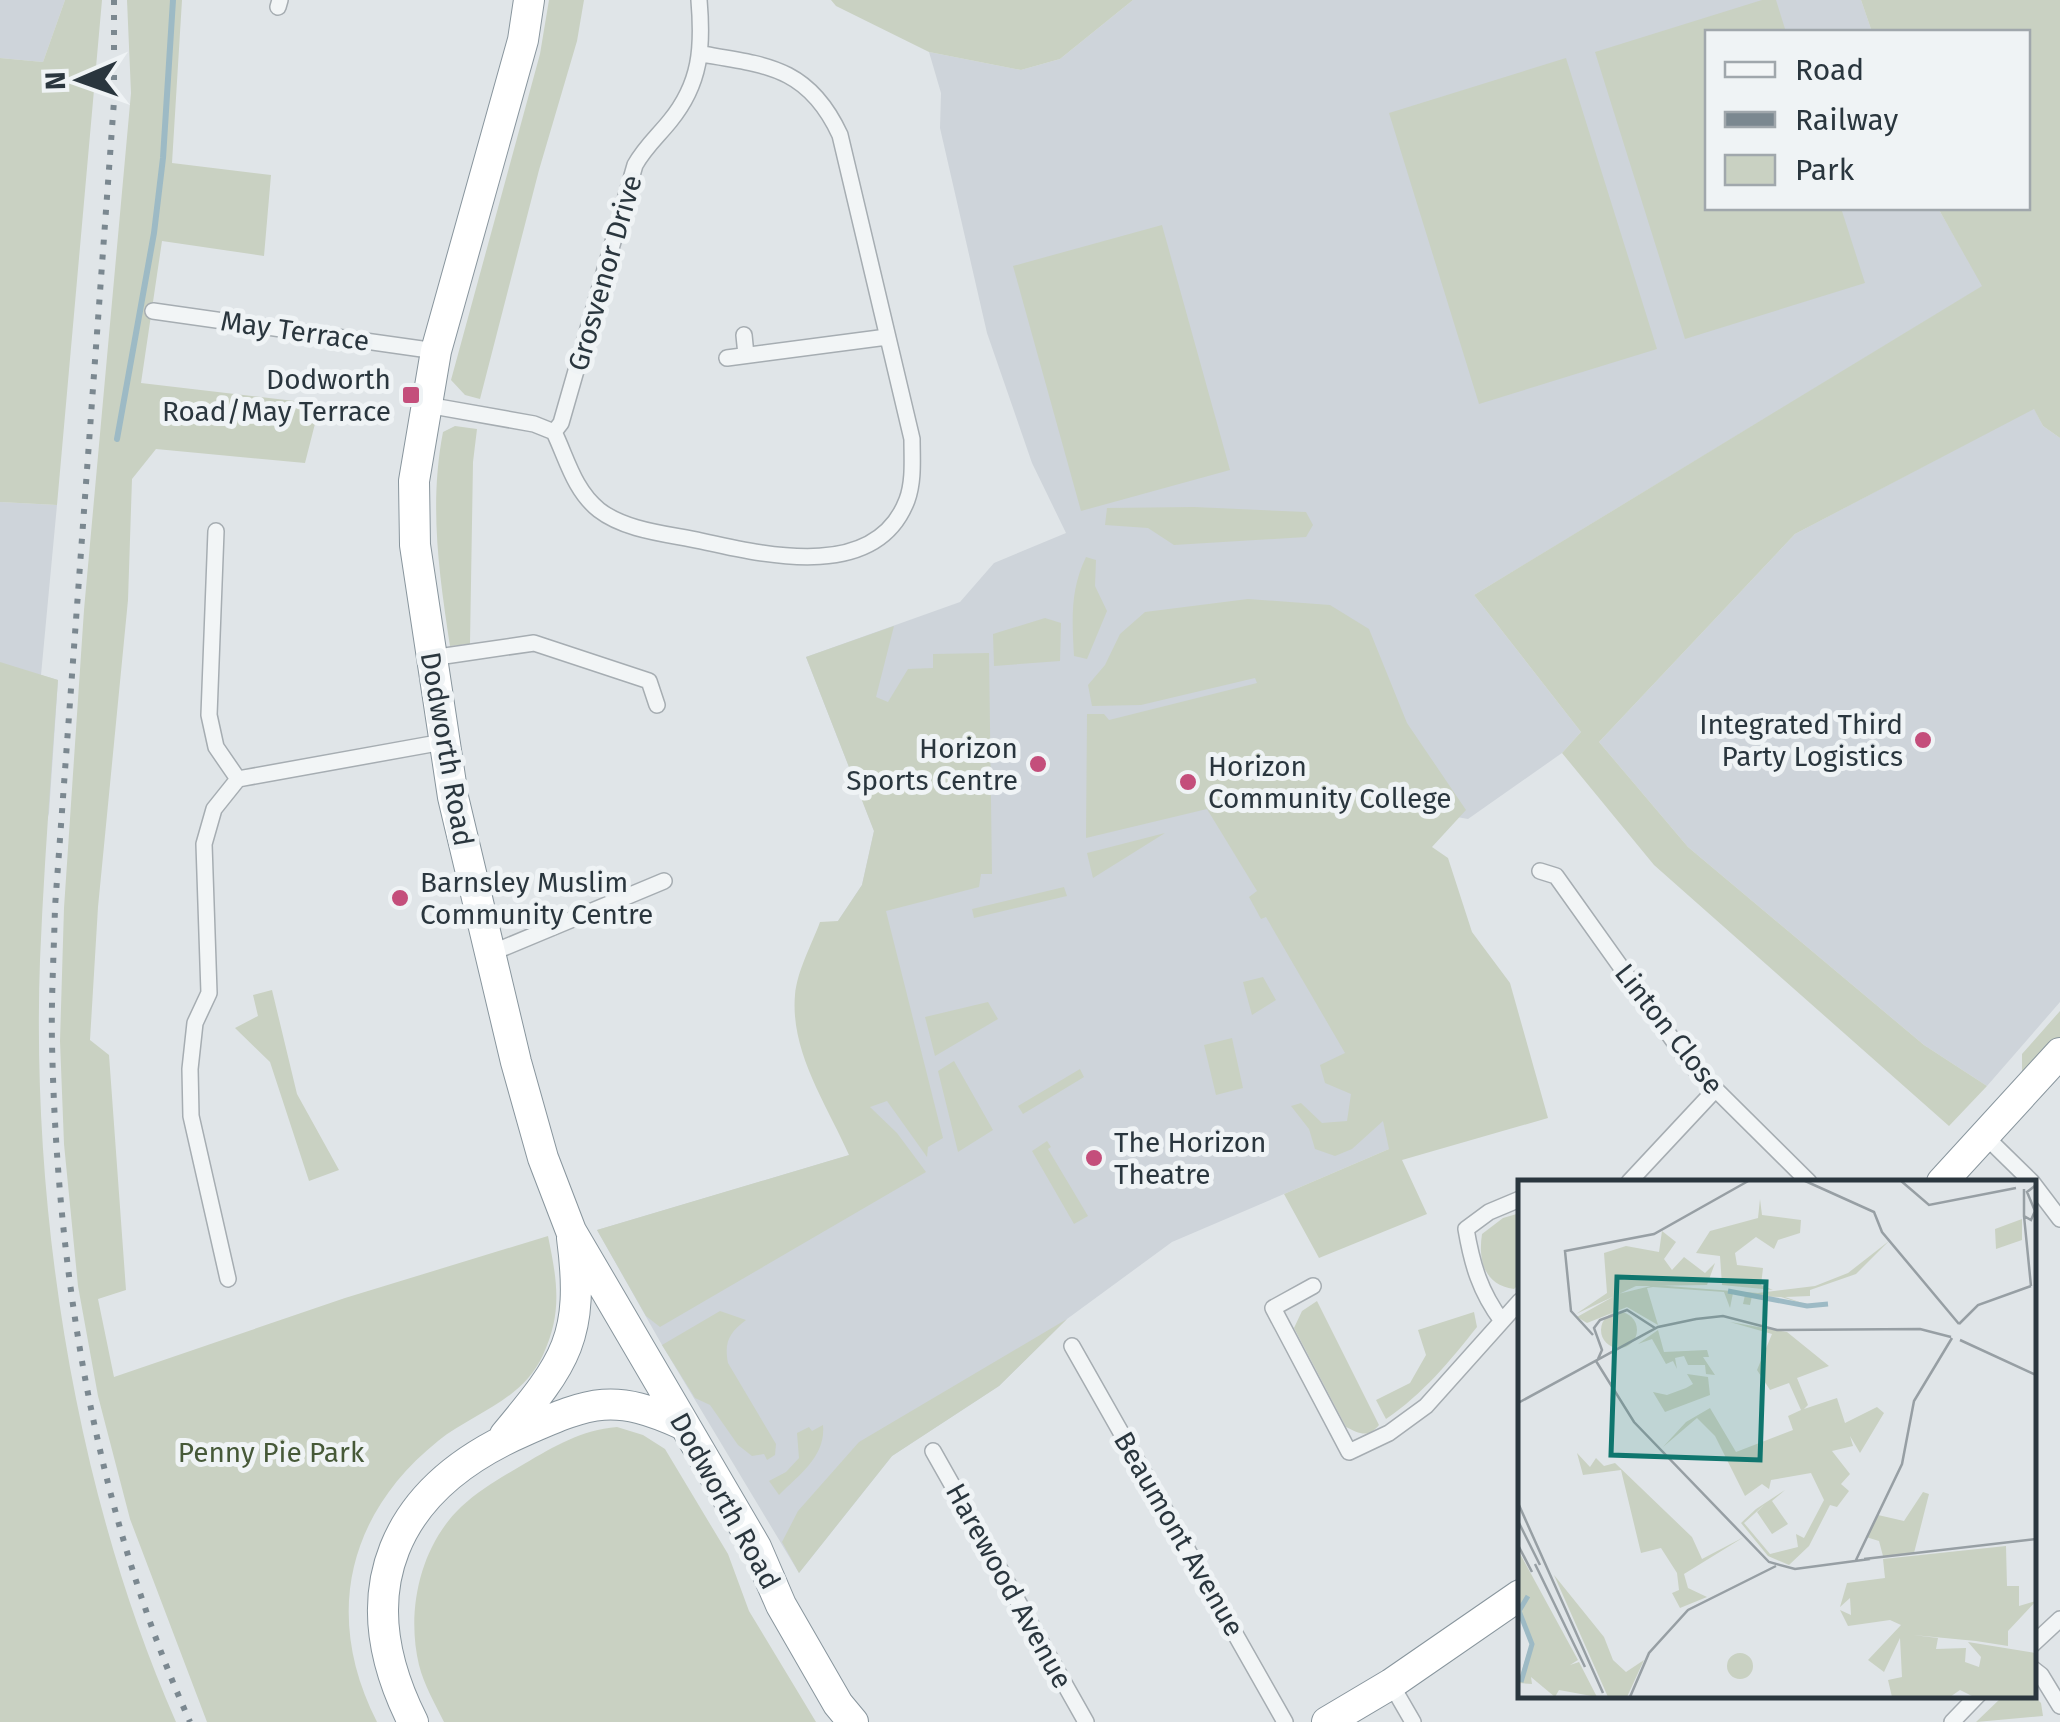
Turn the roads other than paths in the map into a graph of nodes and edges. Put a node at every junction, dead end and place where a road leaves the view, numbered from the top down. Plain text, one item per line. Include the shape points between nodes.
1 (529, 0) edge
2 (699, 0) edge
3 (702, 54) junction
4 (153, 311) dead end
5 (744, 335) dead end
6 (888, 337) junction
7 (436, 351) junction
8 (746, 355) junction
9 (727, 358) dead end
10 (426, 405) junction
11 (554, 432) junction
12 (216, 531) dead end
13 (431, 658) junction
14 (657, 705) dead end
15 (443, 742) junction
16 (238, 779) junction
17 (1540, 870) dead end
18 (664, 881) dead end
19 (488, 954) junction
20 (2060, 1053) edge
21 (1714, 1091) junction
22 (1985, 1136) junction
23 (1632, 1180) edge
24 (1807, 1180) edge
25 (1944, 1180) edge
26 (2030, 1180) edge
27 (2035, 1186) edge
28 (1518, 1200) edge
29 (2060, 1218) edge
30 (570, 1230) junction
31 (228, 1279) dead end
32 (1313, 1286) dead end
33 (1518, 1303) edge
34 (1502, 1321) junction
35 (1072, 1346) dead end
36 (684, 1425) junction
37 (499, 1442) junction
38 (933, 1451) dead end
39 (1518, 1597) edge
40 (2060, 1619) edge
41 (2035, 1642) edge
42 (2035, 1670) edge
43 (1391, 1684) junction
44 (1976, 1697) edge
45 (2060, 1706) edge
46 (845, 1716) edge
47 (413, 1722) edge
48 (1086, 1722) edge
49 (1285, 1722) edge
50 (1327, 1722) edge
51 (1412, 1722) edge
52 (1952, 1722) edge

1 - 7 highway, Dodworth Road
2 - 3 street, Grosvenor Drive
3 - 6 street via 785,72 831,115
3 - 11 street, Grosvenor Drive via 685,99 636,165
4 - 7 street, May Terrace
5 - 8 street
6 - 8 street
6 - 11 street via 913,472 896,520 852,551 780,556 620,522 580,489
7 - 10 highway, Dodworth Road
8 - 9 street
10 - 11 street
10 - 13 highway, Dodworth Road via 414,481 415,545
12 - 16 street via 209,715 216,747
13 - 14 street via 534,643 648,681
13 - 15 highway, Dodworth Road
15 - 16 street
15 - 19 highway, Dodworth Road
16 - 31 street via 214,809 204,844 209,993 195,1024 190,1069 192,1116
17 - 21 street, Linton Close via 1556,876
18 - 19 street
19 - 30 highway, Dodworth Road via 543,1158
20 - 22 highway
21 - 23 street
21 - 24 street, Linton Close
22 - 25 highway
22 - 26 street
27 - 29 street
28 - 34 street via 1466,1229 1486,1301
30 - 36 highway, Dodworth Road
30 - 37 highway via 577,1292 569,1345 542,1391
32 - 34 street via 1273,1308 1350,1452 1426,1406
33 - 34 street
35 - 49 street, Beaumont Avenue
36 - 37 highway via 632,1405 600,1403
36 - 46 highway, Dodworth Road
37 - 47 highway via 432,1491 407,1523 392,1558 382,1596 383,1635 390,1672
38 - 48 street, Harewood Avenue
39 - 43 highway
40 - 41 street
42 - 45 street
43 - 50 highway
43 - 51 street
44 - 52 street

